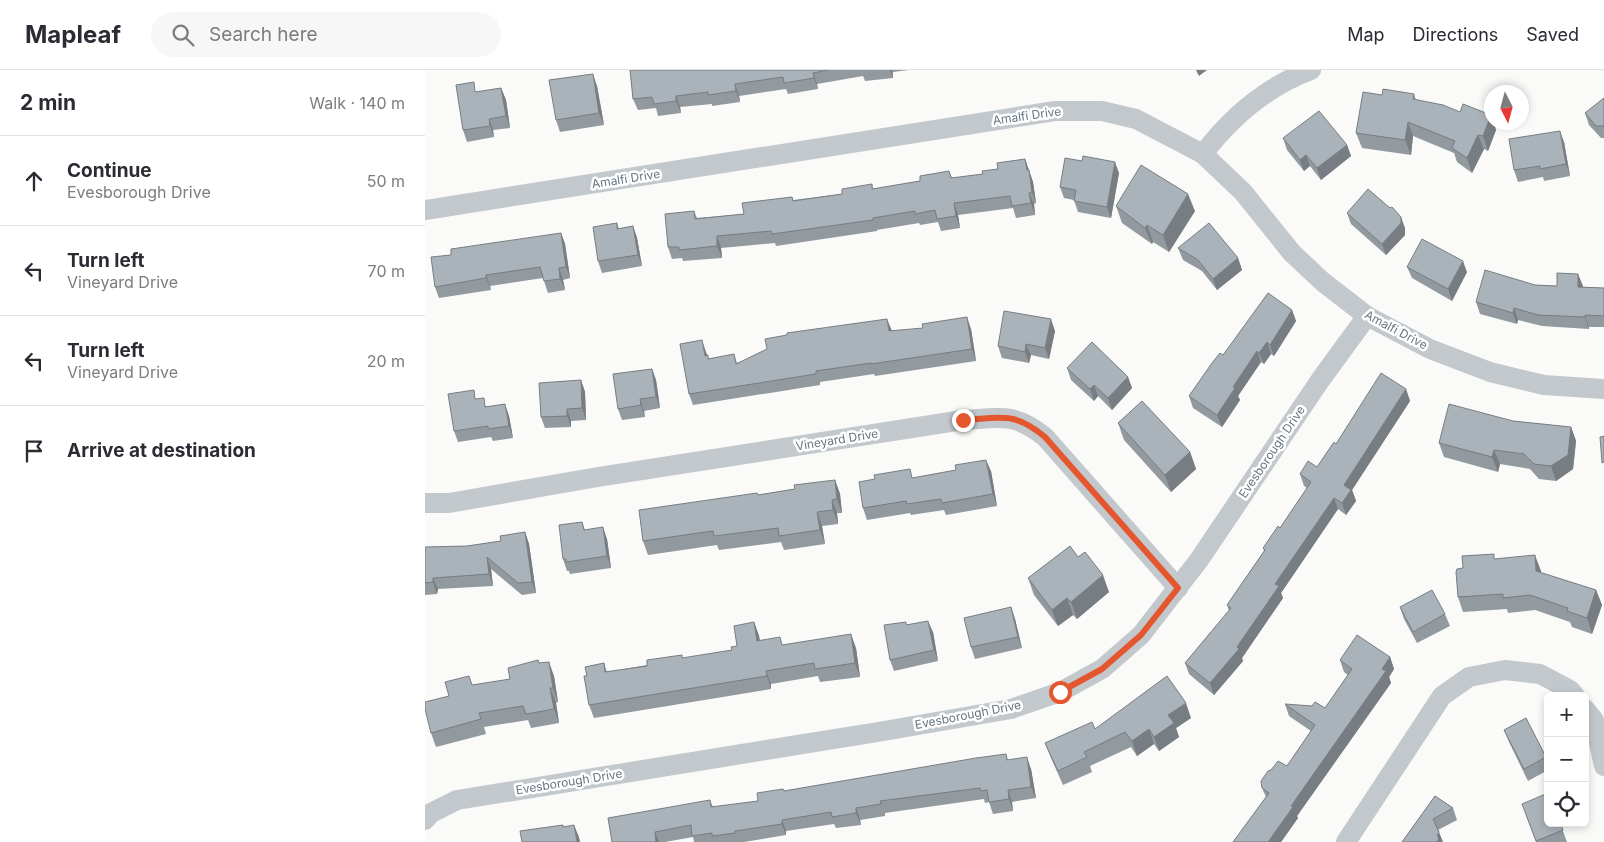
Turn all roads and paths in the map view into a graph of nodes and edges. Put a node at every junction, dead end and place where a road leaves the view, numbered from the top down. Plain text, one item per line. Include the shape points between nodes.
1 (1311, 70) edge
2 (1203, 154) junction
3 (425, 210) edge
4 (1367, 316) junction
5 (1604, 389) edge
6 (425, 503) edge
7 (1178, 588) junction
8 (1572, 692) edge
9 (1589, 714) edge
10 (1604, 766) edge
11 (425, 820) edge
12 (1346, 842) edge

1 - 2 street via 1295,76 1247,106
2 - 3 street, Amalfi Drive via 1136,119 1102,111 1055,111
2 - 4 street, Amalfi Drive via 1243,192 1292,253
4 - 5 street, Amalfi Drive via 1430,349 1491,372 1544,385
4 - 7 street, Evesborough Drive
6 - 7 street, Vineyard Drive via 449,503 963,420 1009,417 1028,423 1045,437
7 - 11 street, Evesborough Drive via 1141,635 1102,669 1060,692 1011,708 457,800 431,813
8 - 12 street via 1540,674 1505,670 1469,677 1442,696
9 - 10 street via 1594,720

